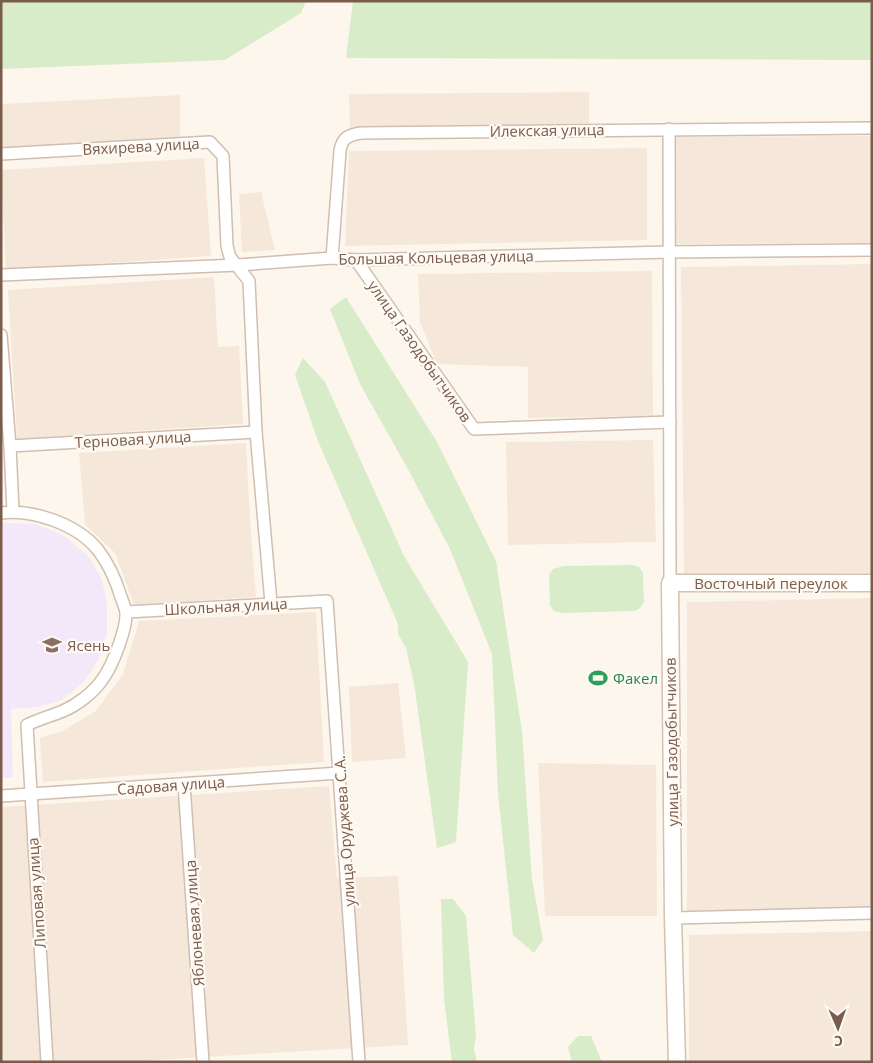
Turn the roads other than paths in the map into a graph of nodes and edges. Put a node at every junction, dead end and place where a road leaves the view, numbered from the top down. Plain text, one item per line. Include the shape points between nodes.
1 (872, 128) edge
2 (669, 129) junction
3 (1, 154) edge
4 (872, 250) edge
5 (669, 252) junction
6 (332, 258) junction
7 (356, 260) junction
8 (238, 265) junction
9 (1, 275) edge
10 (1, 335) edge
11 (2, 366) edge
12 (670, 422) junction
13 (256, 432) junction
14 (10, 446) junction
15 (7, 512) edge
16 (670, 583) junction
17 (872, 583) edge
18 (327, 601) joint
19 (271, 603) junction
20 (126, 612) junction
21 (340, 773) junction
22 (184, 784) junction
23 (30, 795) junction
24 (1, 796) edge
25 (872, 913) edge
26 (673, 918) junction
27 (47, 1062) edge
28 (203, 1062) edge
29 (360, 1062) edge
30 (677, 1062) edge

1 - 2 street, Илекская улица
2 - 5 street, улица Газодобытчиков
2 - 6 street, Илекская улица via 352,134 341,143
3 - 8 street, Вяхирева улица via 210,142 222,156 227,246 230,257
4 - 5 street, Большая Кольцевая улица
5 - 7 street, Большая Кольцевая улица
5 - 12 street, улица Газодобытчиков
6 - 7 street, Большая Кольцевая улица
6 - 8 street, Большая Кольцевая улица
7 - 12 street, улица Газодобытчиков via 474,429
8 - 9 street, Большая Кольцевая улица
8 - 13 street via 249,281
10 - 11 street
11 - 14 street
12 - 16 street, улица Газодобытчиков
13 - 14 street, Терновая улица
13 - 19 street
14 - 15 street
15 - 20 street via 45,517 74,529 97,549 114,576
16 - 17 street, Восточный переулок
16 - 26 street, улица Газодобытчиков
18 - 19 street, Школьная улица
18 - 21 street, улица Оруджева С.А.
19 - 20 street, Школьная улица
20 - 23 street, Липовая улица via 120,640 102,681 85,698 64,711 27,724
21 - 22 street, Садовая улица
21 - 29 street, улица Оруджева С.А.
22 - 23 street, Садовая улица
22 - 28 street, Яблоневая улица
23 - 24 street, Садовая улица
23 - 27 street, Липовая улица
25 - 26 street
26 - 30 street, улица Газодобытчиков

